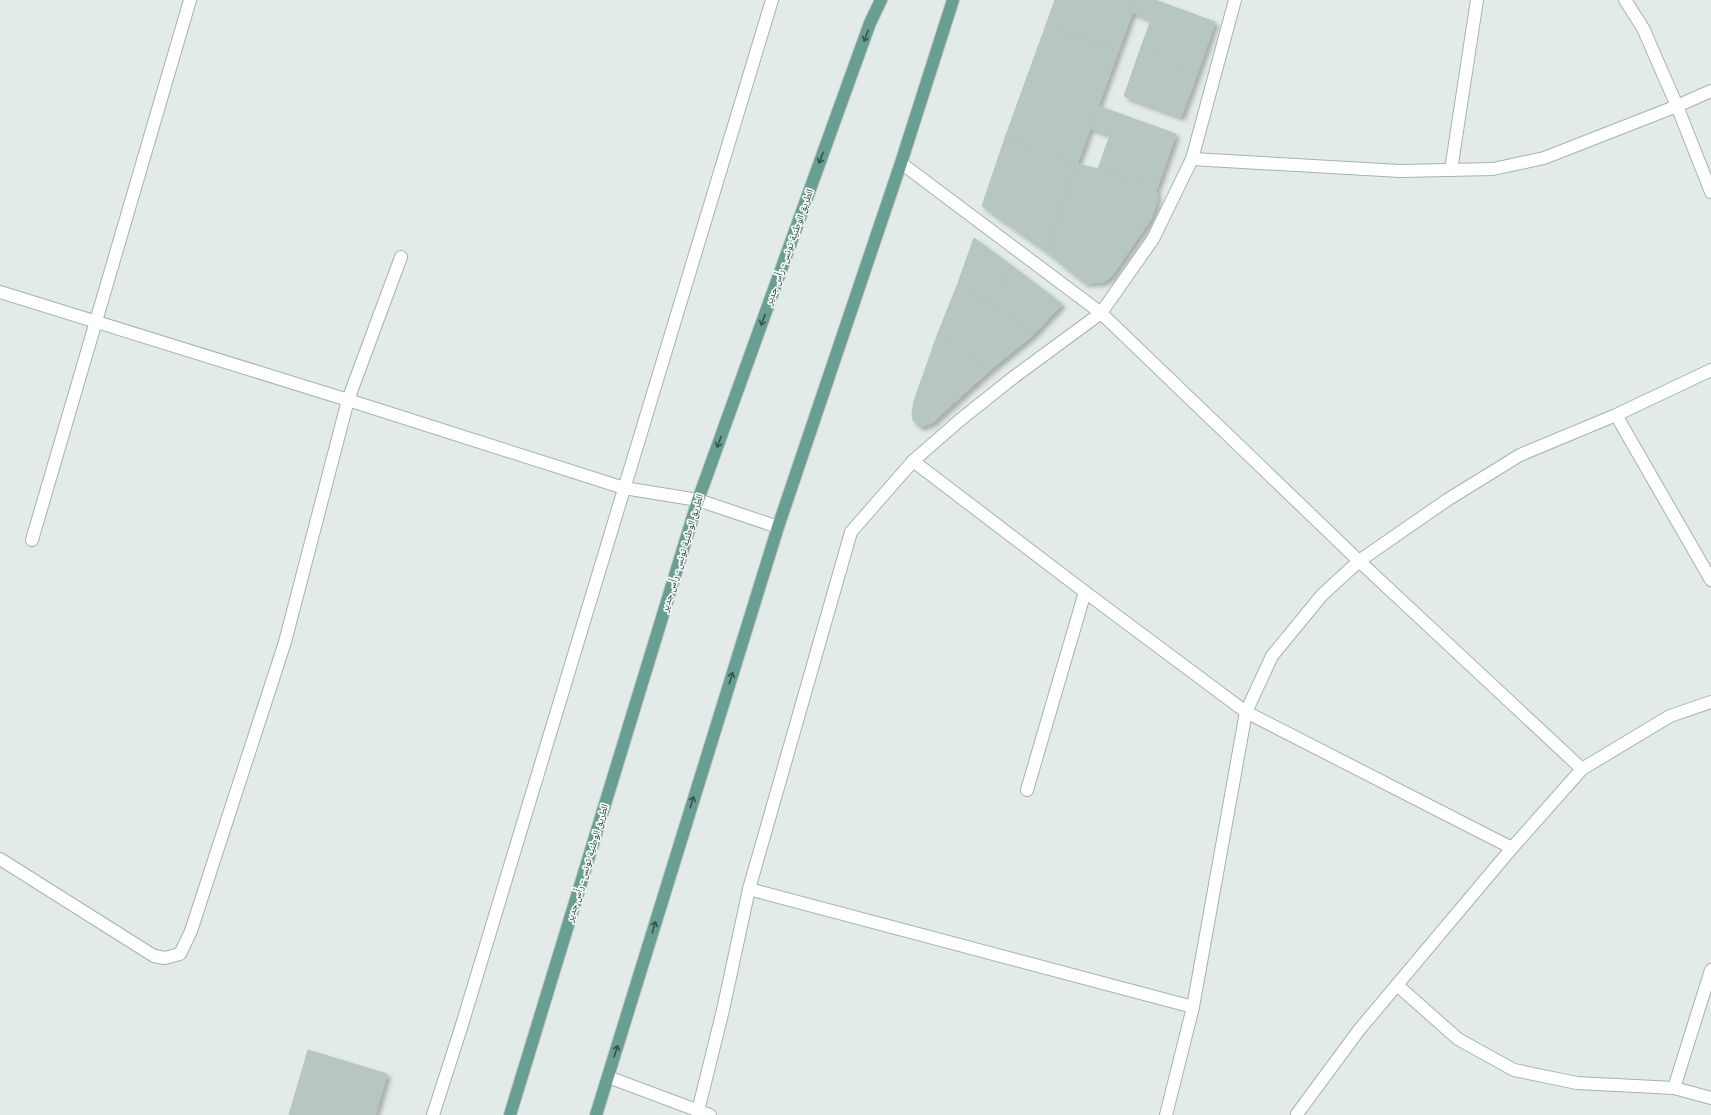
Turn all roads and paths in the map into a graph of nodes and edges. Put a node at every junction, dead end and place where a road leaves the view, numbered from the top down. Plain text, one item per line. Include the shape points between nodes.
1 (190, 0) edge
2 (772, 0) edge
3 (881, 0) edge
4 (954, 0) edge
5 (1235, 0) edge
6 (1477, 0) edge
7 (1625, 0) edge
8 (1711, 91) edge
9 (1677, 106) junction
10 (1192, 159) junction
11 (901, 163) junction
12 (1451, 170) junction
13 (1711, 192) edge
14 (401, 257) dead end
15 (0, 292) edge
16 (1101, 313) junction
17 (95, 323) junction
18 (1711, 370) edge
19 (348, 400) junction
20 (1616, 415) junction
21 (913, 461) junction
22 (624, 488) junction
23 (698, 500) junction
24 (778, 527) junction
25 (32, 540) dead end
26 (1359, 561) junction
27 (1711, 580) edge
28 (1085, 592) junction
29 (1711, 702) edge
30 (1246, 712) junction
31 (1582, 769) junction
32 (1027, 790) dead end
33 (1512, 848) junction
34 (0, 859) edge
35 (749, 889) junction
36 (1711, 970) edge
37 (1397, 985) junction
38 (1193, 1007) junction
39 (608, 1077) junction
40 (1674, 1088) junction
41 (1711, 1098) edge
42 (698, 1111) junction
43 (1297, 1114) dead end
44 (432, 1115) edge
45 (510, 1115) edge
46 (596, 1115) edge
47 (710, 1115) edge
48 (1166, 1115) edge

1 - 17 street
2 - 22 street
3 -> 23 main road, الطريق الوطنية تونس - رأس جدير via 870,23
4 - 11 main road
5 - 10 street
6 - 12 street
7 - 9 street via 1643,28
8 - 9 street
9 - 12 street via 1544,158 1493,169
9 - 13 street
10 - 12 street via 1400,171
10 - 16 street via 1153,239
11 - 16 street
11 - 24 main road
14 - 19 street
15 - 17 street
16 - 21 street via 1008,382
16 - 26 street
17 - 19 street
17 - 25 street
18 - 20 street
19 - 22 street
19 - 34 street via 285,642 191,931 180,954 165,958 154,956
20 - 26 street via 1520,455 1447,500
20 - 27 street
21 - 28 street
21 - 35 street via 851,532
22 - 23 street
22 - 44 street via 461,1028
23 - 24 street
23 - 45 main road, الطريق الوطنية تونس - رأس جدير
39 -> 24 main road
26 - 30 street via 1322,595 1272,656
26 - 31 street
28 - 30 street
28 - 32 street
29 - 31 street via 1670,716
30 - 33 street
30 - 38 street
31 - 33 street
33 - 37 street
35 - 38 street
35 - 42 street
36 - 40 street
37 - 40 street via 1458,1039 1514,1070 1577,1083
37 - 43 street via 1359,1030
38 - 48 street
39 - 42 street
39 - 46 main road
40 - 41 street
42 - 47 street

